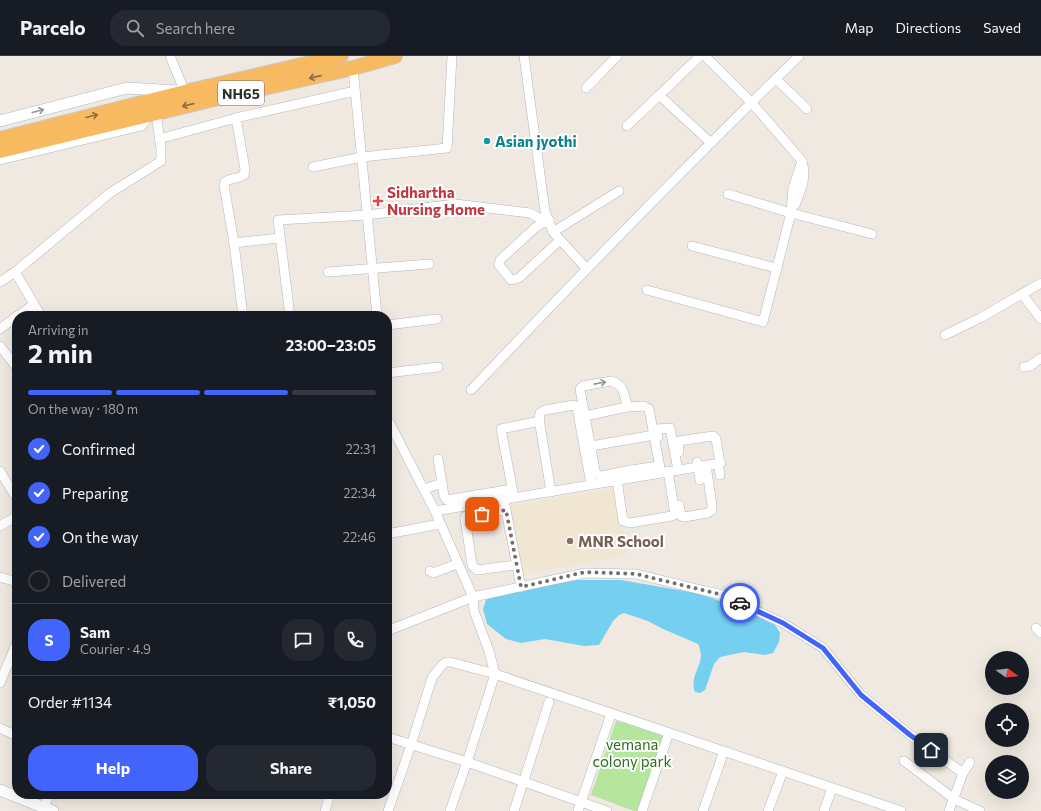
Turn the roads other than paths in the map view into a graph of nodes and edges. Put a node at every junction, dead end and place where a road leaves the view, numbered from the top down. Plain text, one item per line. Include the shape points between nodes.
1 (170, 56) edge
2 (341, 56) edge
3 (395, 56) edge
4 (452, 56) edge
5 (524, 56) edge
6 (617, 56) edge
7 (700, 56) edge
8 (705, 56) edge
9 (794, 58) edge
10 (353, 68) junction
11 (776, 79) junction
12 (586, 88) dead end
13 (355, 90) junction
14 (185, 92) junction
15 (659, 95) junction
16 (751, 102) junction
17 (807, 109) dead end
18 (129, 113) junction
19 (153, 114) junction
20 (236, 118) junction
21 (0, 121) edge
22 (627, 126) dead end
23 (0, 139) edge
24 (159, 139) junction
25 (711, 143) junction
26 (0, 151) edge
27 (362, 157) junction
28 (0, 159) edge
29 (313, 167) dead end
30 (619, 191) dead end
31 (728, 194) dead end
32 (791, 213) junction
33 (366, 215) junction
34 (549, 220) junction
35 (553, 232) junction
36 (872, 234) dead end
37 (280, 238) junction
38 (560, 240) junction
39 (234, 243) junction
40 (692, 246) dead end
41 (429, 264) dead end
42 (372, 268) junction
43 (586, 268) junction
44 (776, 268) junction
45 (15, 272) junction
46 (328, 272) dead end
47 (0, 282) edge
48 (1041, 283) edge
49 (646, 290) dead end
50 (1022, 294) junction
51 (34, 304) junction
52 (24, 311) edge
53 (38, 311) edge
54 (242, 311) edge
55 (289, 311) edge
56 (376, 311) edge
57 (437, 319) dead end
58 (1041, 319) edge
59 (12, 320) edge
60 (392, 324) edge
61 (0, 329) edge
62 (945, 335) dead end
63 (0, 346) edge
64 (1041, 358) edge
65 (12, 362) edge
66 (438, 367) dead end
67 (1024, 367) dead end
68 (392, 372) edge
69 (471, 390) dead end
70 (627, 408) junction
71 (585, 416) junction
72 (540, 421) junction
73 (392, 428) edge
74 (654, 435) junction
75 (591, 446) junction
76 (438, 459) dead end
77 (719, 462) junction
78 (700, 464) junction
79 (671, 468) junction
80 (0, 471) edge
81 (631, 474) junction
82 (720, 475) dead end
83 (602, 479) junction
84 (617, 480) junction
85 (700, 480) dead end
86 (442, 483) junction
87 (591, 484) junction
88 (512, 488) junction
89 (424, 489) junction
90 (12, 491) edge
91 (551, 492) junction
92 (514, 498) junction
93 (504, 500) junction
94 (506, 510) junction
95 (435, 511) junction
96 (12, 519) edge
97 (440, 524) junction
98 (0, 526) edge
99 (392, 533) edge
100 (458, 564) junction
101 (516, 564) junction
102 (430, 570) dead end
103 (0, 577) edge
104 (12, 581) edge
105 (521, 587) junction
106 (473, 597) junction
107 (392, 629) edge
108 (12, 654) edge
109 (495, 674) junction
110 (0, 683) edge
111 (549, 702) dead end
112 (611, 714) junction
113 (0, 728) edge
114 (669, 733) junction
115 (12, 734) edge
116 (392, 739) edge
117 (411, 745) junction
118 (724, 751) junction
119 (904, 761) dead end
120 (467, 762) junction
121 (970, 762) dead end
122 (782, 771) junction
123 (963, 773) junction
124 (524, 782) junction
125 (832, 788) junction
126 (0, 790) edge
127 (12, 795) edge
128 (23, 799) edge
129 (49, 799) edge
130 (329, 799) edge
131 (954, 799) junction
132 (581, 802) junction
133 (48, 809) edge
134 (890, 809) edge
135 (325, 811) edge
136 (388, 811) edge
137 (450, 811) edge
138 (514, 811) edge
139 (578, 811) edge
140 (607, 811) edge
141 (642, 811) edge
142 (704, 811) edge
143 (768, 811) edge
144 (824, 811) edge
145 (901, 811) edge
146 (949, 811) edge
147 (980, 811) edge

1 - 14 street
2 - 14 highway, NH65
3 - 10 highway, NH65
4 - 27 street via 447,148
5 - 34 street via 545,211
6 - 12 street
7 - 15 street
8 - 16 street
9 - 11 street
10 - 13 street
10 -> 19 highway, NH65
11 - 16 street
11 - 17 street
13 - 20 street
13 - 27 street
14 - 18 highway, NH65
21 -> 14 street via 127,88
15 - 22 street
15 - 25 street
16 - 25 street
16 - 32 street via 802,161 793,188
18 - 19 highway, NH65
23 -> 18 highway, NH65
18 - 26 highway, NH65
19 - 24 street
19 - 28 street via 141,125
20 - 24 street
20 - 39 street via 244,175 228,180 224,185
24 - 45 street via 161,161 110,193
25 - 43 street
27 - 29 street
27 - 33 street
30 - 35 street
31 - 32 street
32 - 36 street
32 - 44 street
33 - 34 street via 455,204 530,213
33 - 37 street via 278,220
33 - 42 street
34 - 35 street
34 - 38 street via 536,227 500,260 500,265 511,280 520,278
35 - 38 street
37 - 39 street
37 - 55 street
38 - 43 street
39 - 54 street
40 - 44 street
41 - 42 street
42 - 46 street
42 - 56 street
43 - 69 street
44 - 49 street via 763,322
45 - 47 street
45 - 51 street
48 - 50 street
50 - 58 street
50 - 62 street
51 - 52 street
51 - 53 street
57 - 60 street
59 - 61 street
63 - 65 street
64 - 67 street
66 - 68 street
70 - 71 street
71 -> 70 street via 580,389 582,386 615,382 623,388
70 - 74 street via 644,406 649,409
71 - 75 street
72 - 87 street via 540,413 545,410 576,406 578,408
72 - 88 street via 501,430
72 - 91 street
73 - 89 street
74 - 75 street
74 - 79 street
75 - 83 street via 596,475
76 - 86 street
77 - 78 street
77 - 79 street via 714,437 680,441
77 - 82 street
78 - 79 street
78 - 79 street via 712,510 686,517 681,514
78 - 85 street
79 - 81 street
79 - 84 street via 675,514 672,516 623,521
80 - 90 street
81 - 83 street
81 - 84 street
83 - 84 street
83 - 87 street
86 - 88 street via 447,500
86 - 89 street
87 - 91 street
88 - 92 street
89 - 95 street
91 - 92 street
92 - 93 street
93 - 94 street
93 - 95 street
94 - 101 street
94 - 101 street via 466,516 472,565 477,570
95 - 97 street
96 - 98 street
97 - 99 street
97 - 100 street
100 - 102 street via 433,573
100 - 106 street
101 - 105 street
103 - 104 street
105 - 106 street
105 - 123 street via 585,572 636,574 723,595 783,623 823,648 861,695 910,735
106 - 107 street
106 - 109 street via 474,611
108 - 110 street
109 - 112 street
109 - 117 street via 450,662 441,666 432,678
109 - 120 street
111 - 124 street
112 - 114 street
112 - 132 street
113 - 115 street
114 - 118 street
114 - 141 street
116 - 117 street
117 - 120 street
117 - 136 street
118 - 122 street
118 - 142 street
119 - 131 street
120 - 124 street
120 - 137 street
121 - 123 street
122 - 125 street
122 - 143 street
123 - 131 street
124 - 132 street
124 - 138 street
125 - 134 street
125 - 144 street
126 - 127 street
128 - 133 street
129 - 133 street
130 - 135 street
131 - 146 street
131 - 147 street
132 - 139 street
132 - 140 street
134 - 145 street

